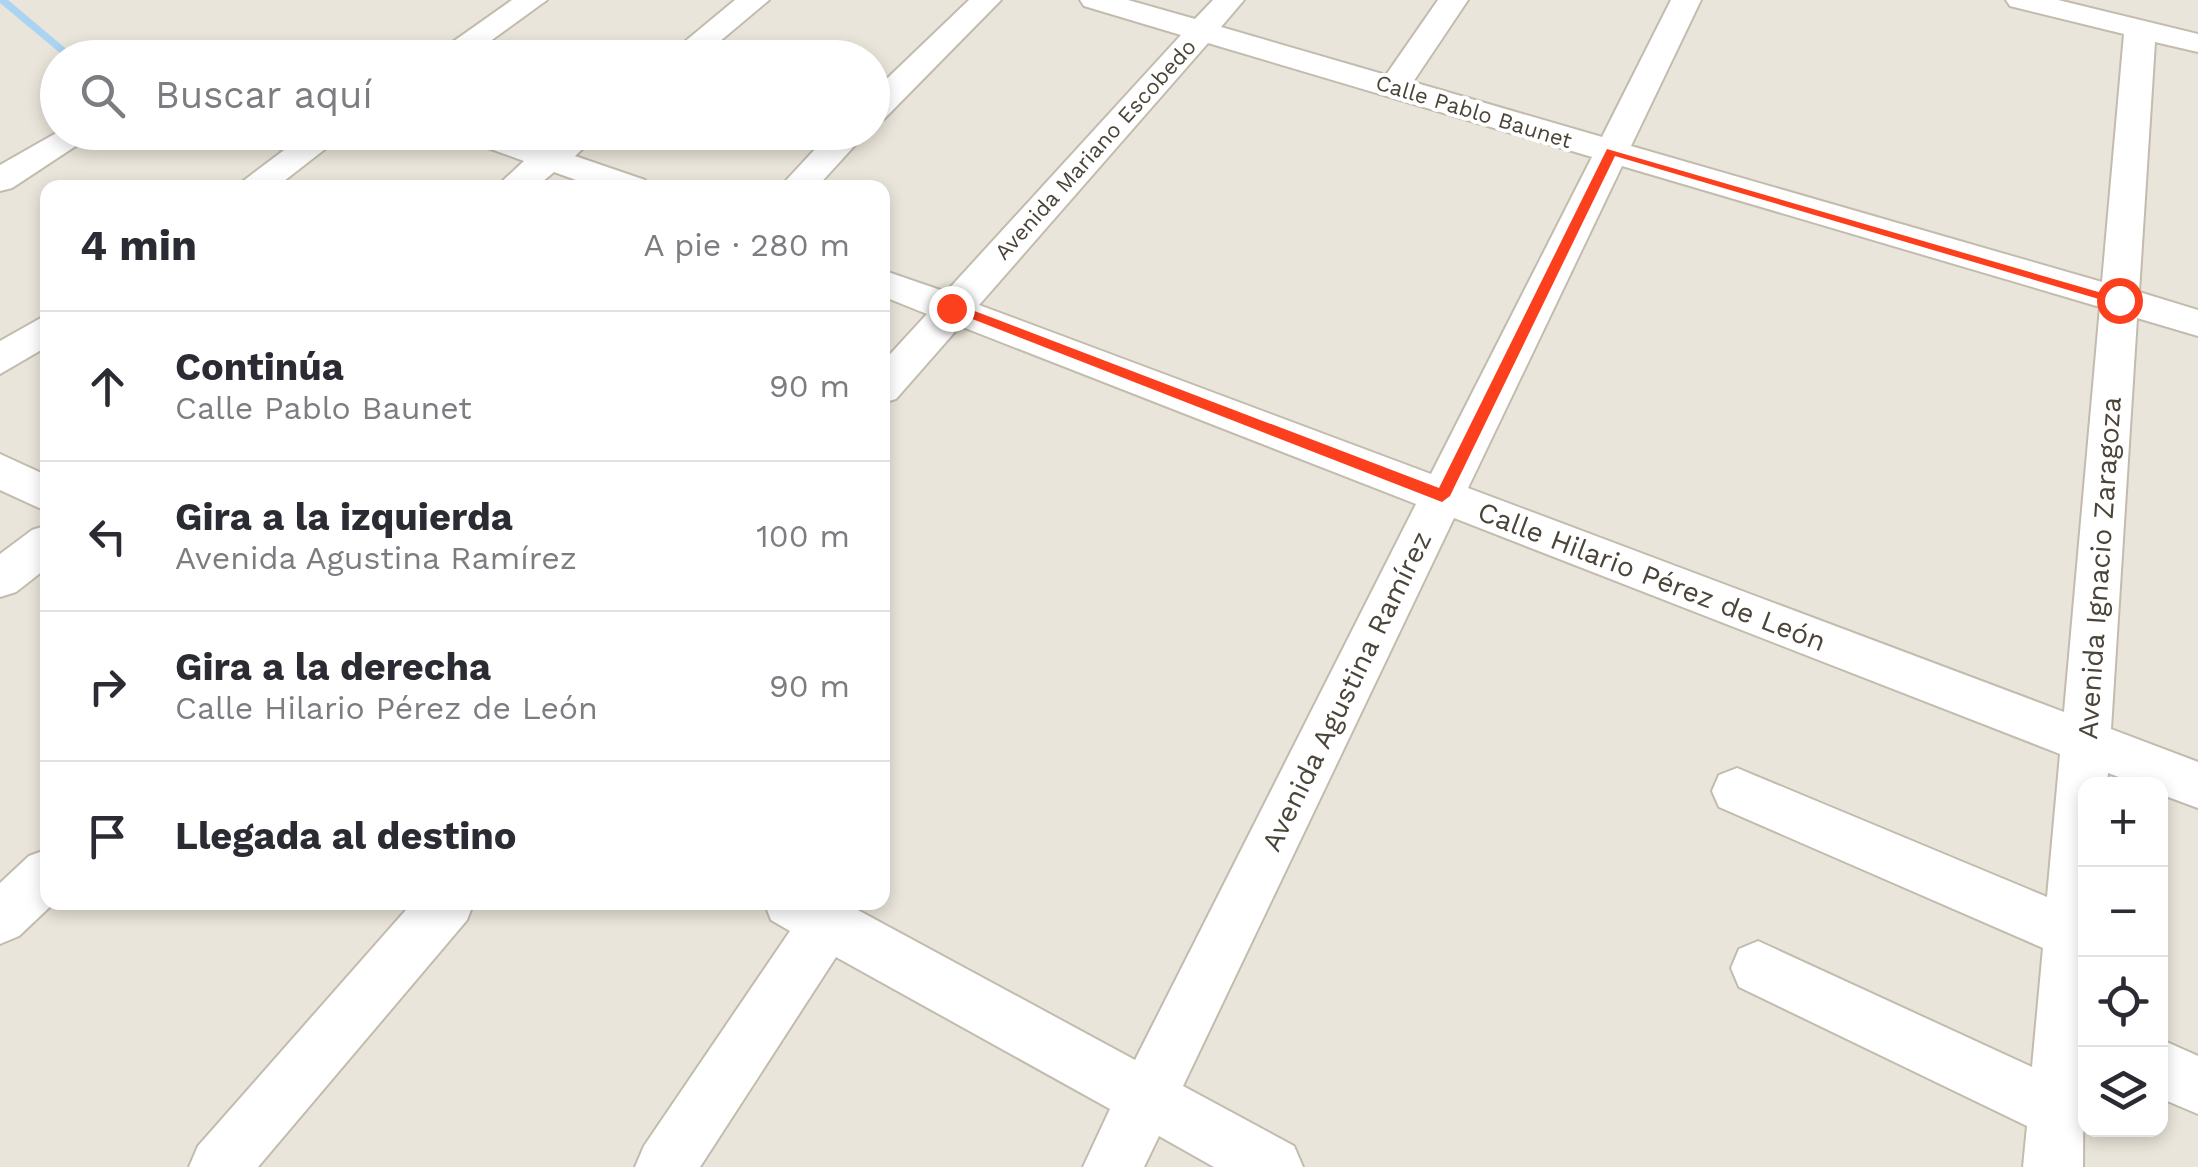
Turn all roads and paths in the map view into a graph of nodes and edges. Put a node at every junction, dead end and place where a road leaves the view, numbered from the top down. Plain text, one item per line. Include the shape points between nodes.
1 (532, 0) edge
2 (754, 0) edge
3 (986, 0) edge
4 (1095, 0) edge
5 (1229, 0) edge
6 (1453, 0) edge
7 (1686, 0) edge
8 (2021, 0) edge
9 (2132, 10) edge
10 (2197, 24) edge
11 (1202, 31) junction
12 (472, 40) edge
13 (703, 40) edge
14 (1394, 86) junction
15 (890, 94) edge
16 (51, 150) edge
17 (304, 150) edge
18 (522, 150) edge
19 (561, 150) edge
20 (834, 150) edge
21 (1612, 151) junction
22 (548, 160) junction
23 (0, 180) edge
24 (261, 180) edge
25 (522, 180) edge
26 (609, 180) edge
27 (804, 180) edge
28 (890, 285) edge
29 (2119, 300) junction
30 (951, 308) junction
31 (2198, 323) edge
32 (40, 332) edge
33 (0, 360) edge
34 (890, 380) edge
35 (0, 470) edge
36 (40, 492) edge
37 (1442, 496) junction
38 (40, 548) edge
39 (0, 578) edge
40 (2085, 742) junction
41 (2198, 786) edge
42 (1737, 791) dead end
43 (40, 881) edge
44 (441, 910) edge
45 (809, 913) edge
46 (0, 918) edge
47 (2070, 933) junction
48 (1758, 968) dead end
49 (2075, 1029) edge
50 (2168, 1072) edge
51 (2198, 1085) edge
52 (1146, 1098) junction
53 (2058, 1110) junction
54 (219, 1167) edge
55 (665, 1167) edge
56 (1112, 1167) edge
57 (1273, 1167) edge
58 (2053, 1167) edge

1 - 12 street
2 - 13 street
3 - 15 street
4 - 11 street, Calle Pablo Baunet
5 - 11 street, Avenida Mariano Escobedo
6 - 14 street
7 - 21 street, Avenida Agustina Ramírez
8 - 9 street
9 - 10 street
9 - 10 street
9 - 29 street, Avenida Ignacio Zaragoza
11 - 14 street, Calle Pablo Baunet
11 - 30 street, Avenida Mariano Escobedo
14 - 21 street, Calle Pablo Baunet
16 - 23 street
17 - 24 street
18 - 22 street
19 - 22 street
20 - 27 street
21 - 29 street, Calle Pablo Baunet
21 - 37 street, Avenida Agustina Ramírez
22 - 25 street
22 - 26 street
28 - 30 street, Calle Hilario Pérez de León
29 - 31 street, Calle Pablo Baunet
29 - 40 street, Avenida Ignacio Zaragoza
30 - 34 street, Avenida Mariano Escobedo
30 - 37 street, Calle Hilario Pérez de León
32 - 33 street
35 - 36 street
37 - 40 street, Calle Hilario Pérez de León
37 - 52 street, Avenida Agustina Ramírez
38 - 39 street
40 - 41 street, Calle Hilario Pérez de León
40 - 47 street, Avenida Ignacio Zaragoza
42 - 47 street
43 - 46 street
44 - 54 street
45 - 52 street
45 - 55 street
47 - 49 street, Avenida Ignacio Zaragoza
48 - 53 street
49 - 53 street, Avenida Ignacio Zaragoza
50 - 51 street
52 - 56 street, Avenida Agustina Ramírez
52 - 57 street
53 - 58 street, Avenida Ignacio Zaragoza

